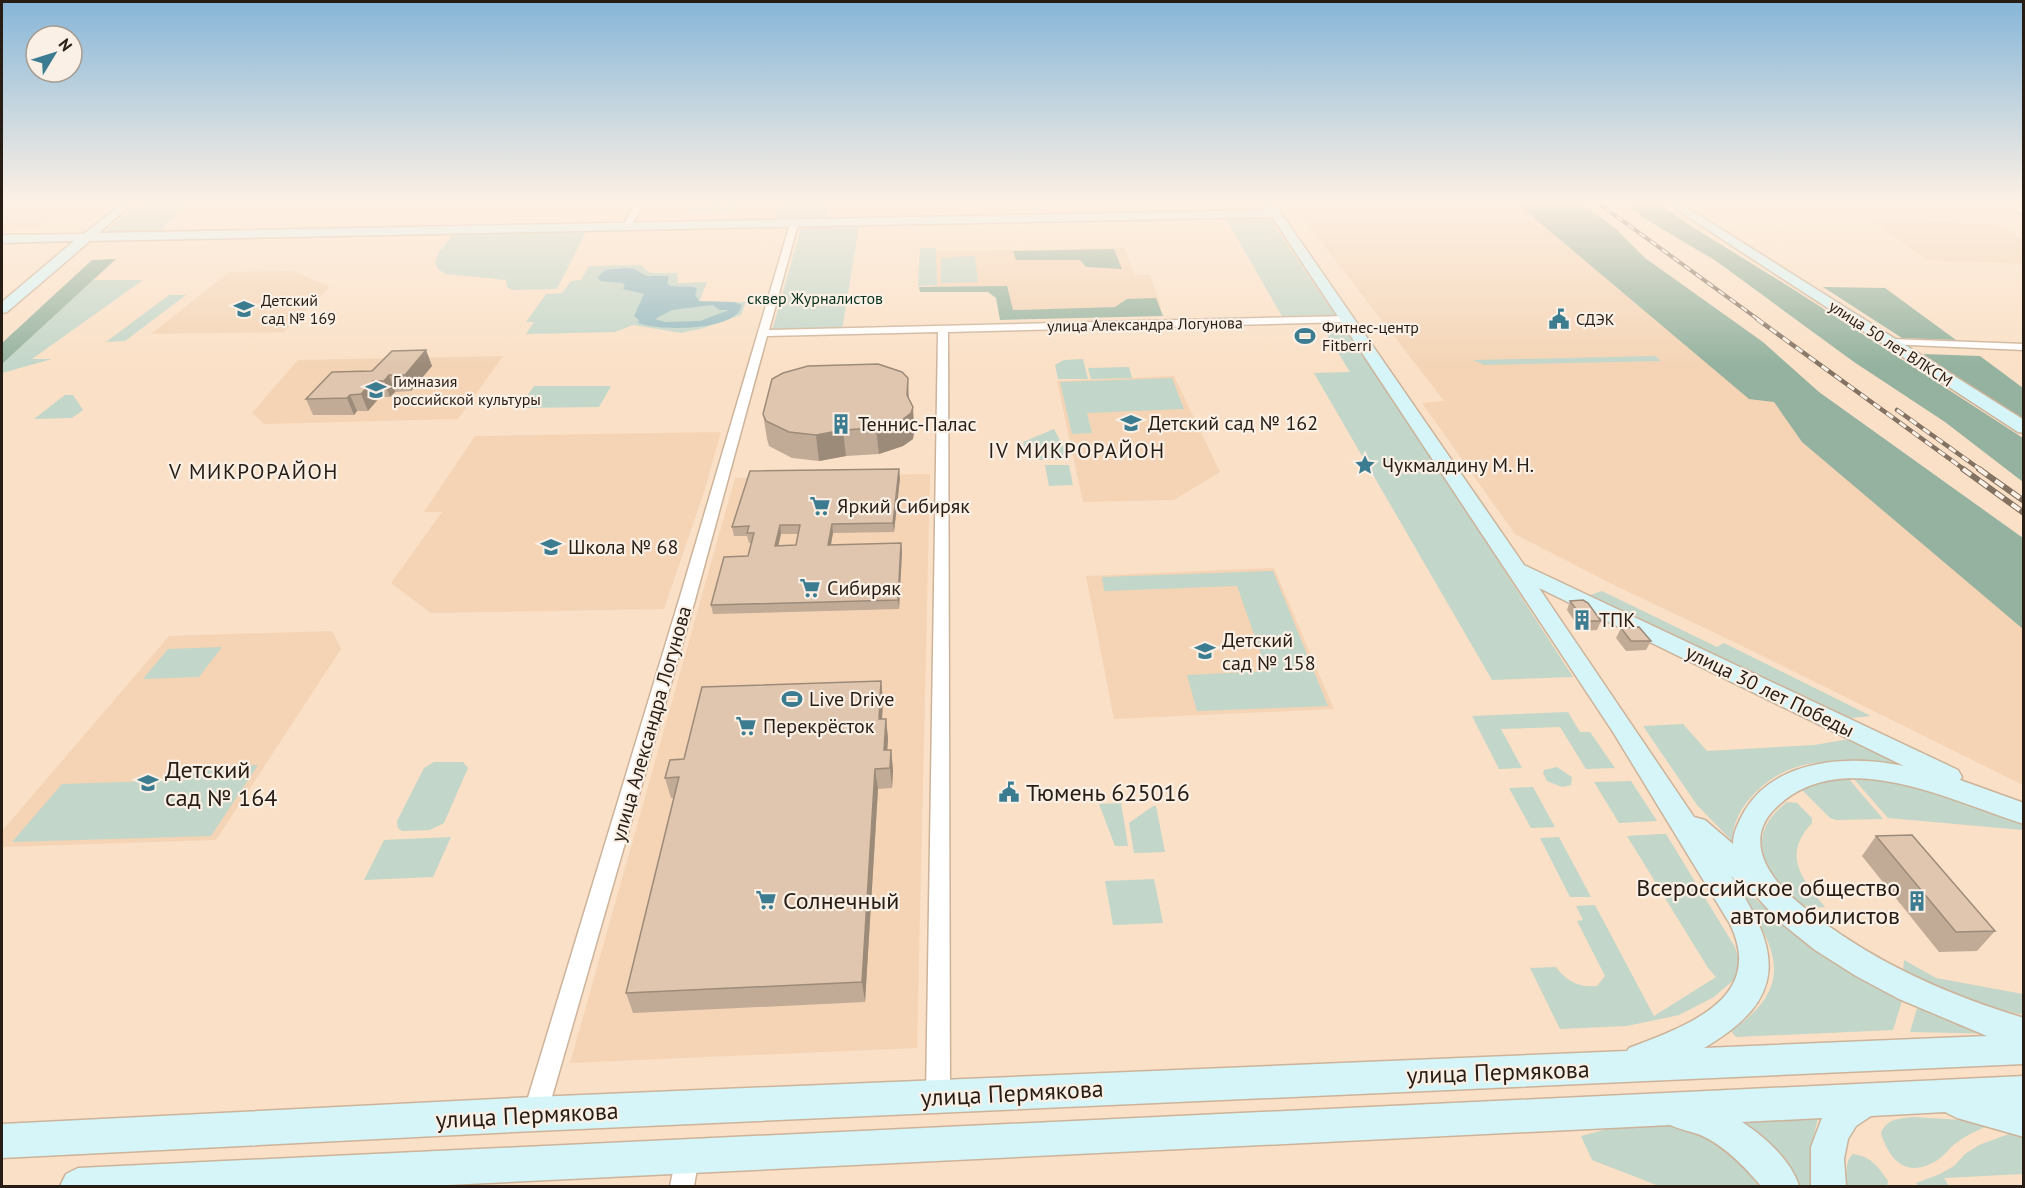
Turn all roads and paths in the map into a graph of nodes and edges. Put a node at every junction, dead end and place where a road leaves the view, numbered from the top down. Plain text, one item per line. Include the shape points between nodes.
1 (47, 255) edge
2 (65, 255) edge
3 (785, 255) edge
4 (1304, 255) edge
5 (1755, 255) edge
6 (2, 292) edge
7 (2, 309) edge
8 (1347, 319) junction
9 (943, 329) junction
10 (762, 333) junction
11 (1891, 342) junction
12 (2024, 347) edge
13 (2024, 428) edge
14 (1517, 569) junction
15 (1670, 798) junction
16 (2024, 813) edge
17 (1780, 902) junction
18 (2024, 1033) edge
19 (2024, 1049) edge
20 (1608, 1067) junction
21 (2024, 1092) edge
22 (1926, 1096) junction
23 (938, 1097) junction
24 (1870, 1099) junction
25 (1653, 1108) junction
26 (535, 1114) junction
27 (2024, 1120) edge
28 (2, 1141) edge
29 (685, 1172) edge
30 (78, 1186) edge
31 (1782, 1186) edge
32 (1829, 1186) edge

1 - 6 street
2 - 7 street
3 - 10 street, улица Александра Логунова
4 - 8 street
5 - 11 street, улица 50 лет ВЛКСМ
8 - 9 street, улица Александра Логунова
8 - 14 street
9 - 10 street, улица Александра Логунова
9 - 23 street
10 - 26 street, улица Александра Логунова
11 - 12 street
11 - 13 street, улица 50 лет ВЛКСМ
14 - 15 street
14 - 16 street, улица 30 лет Победы
15 - 17 street via 1719,851
15 - 20 street via 1750,937 1756,964 1754,980 1739,1002 1704,1030 1660,1053
16 - 17 street via 1905,776 1838,770 1800,776 1767,801 1751,822 1746,837 1755,871
17 - 18 street via 1836,947 1896,984 1966,1015
19 - 20 street, улица Пермякова
20 - 23 street, улица Пермякова
21 - 22 street, улица Пермякова
22 - 24 street, улица Пермякова
22 - 27 street via 1976,1105
23 - 26 street, улица Пермякова
24 - 25 street, улица Пермякова
24 - 32 street via 1849,1110 1833,1129 1826,1156
25 - 29 street, улица Пермякова
25 - 31 street via 1696,1116 1735,1137
26 - 28 street, улица Пермякова
29 - 30 street, улица Пермякова

